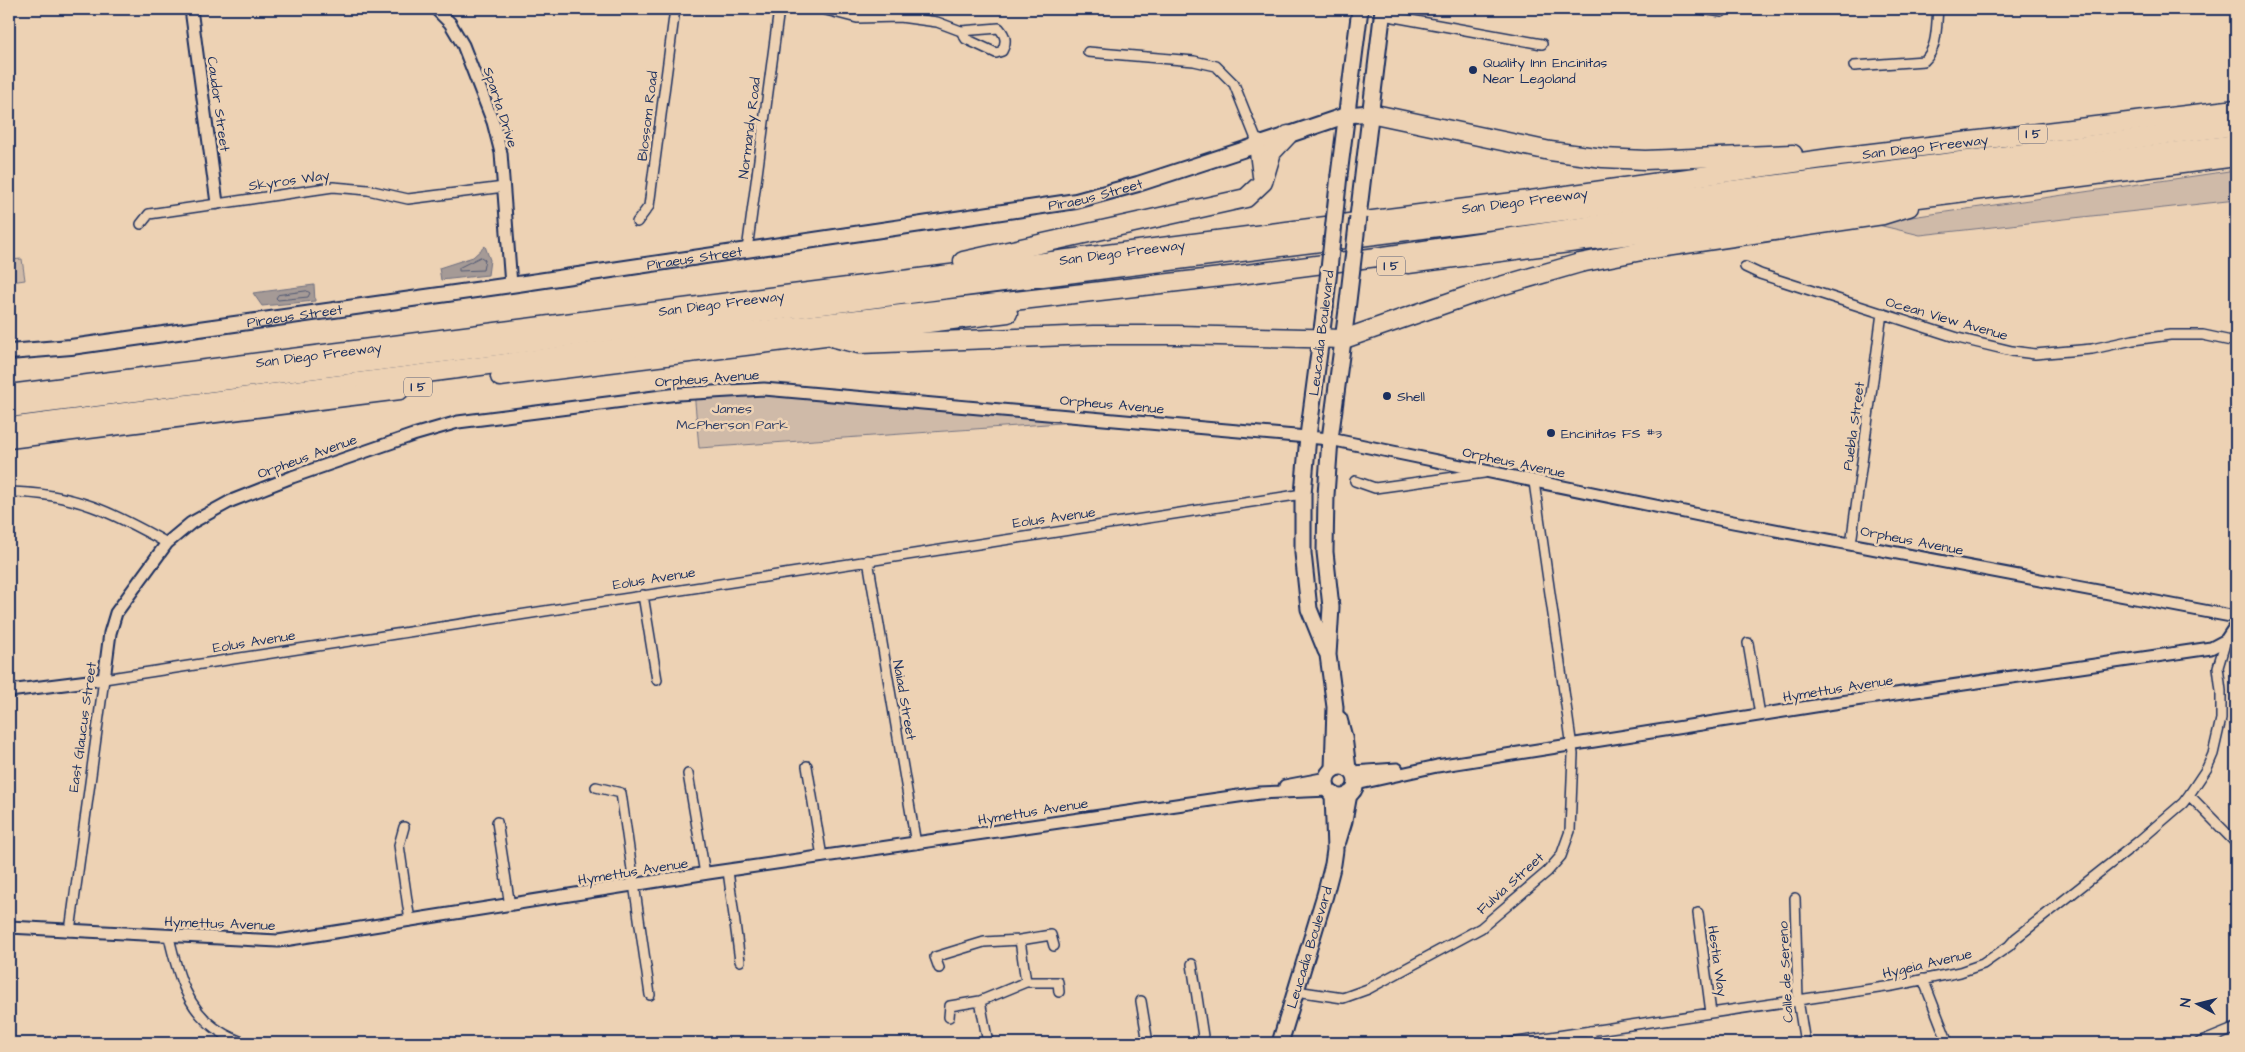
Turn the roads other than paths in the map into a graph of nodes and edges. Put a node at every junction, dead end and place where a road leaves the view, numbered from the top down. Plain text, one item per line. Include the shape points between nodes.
1 (191, 9) edge
2 (436, 9) edge
3 (675, 9) edge
4 (779, 9) edge
5 (822, 9) edge
6 (1360, 9) edge
7 (1703, 9) edge
8 (1938, 9) edge
9 (1383, 12) edge
10 (1722, 12) dead end
11 (961, 31) junction
12 (1542, 44) dead end
13 (1088, 52) dead end
14 (1854, 66) dead end
15 (2236, 109) edge
16 (1370, 113) junction
17 (1347, 115) junction
18 (2236, 126) edge
19 (1288, 135) junction
20 (1258, 144) junction
21 (2236, 144) edge
22 (2236, 157) edge
23 (1830, 158) junction
24 (1263, 182) junction
25 (504, 187) junction
26 (1954, 193) junction
27 (217, 204) junction
28 (637, 222) dead end
29 (140, 224) dead end
30 (747, 250) junction
31 (1745, 267) dead end
32 (511, 285) junction
33 (856, 285) junction
34 (1882, 313) junction
35 (828, 336) junction
36 (1321, 339) junction
37 (1344, 339) junction
38 (2236, 342) edge
39 (9, 352) edge
40 (9, 394) edge
41 (9, 408) edge
42 (9, 427) edge
43 (1308, 436) junction
44 (9, 439) edge
45 (1330, 439) junction
46 (1489, 472) junction
47 (1355, 481) dead end
48 (1534, 482) junction
49 (9, 492) edge
50 (1303, 494) junction
51 (167, 543) junction
52 (1851, 544) junction
53 (868, 560) junction
54 (642, 595) junction
55 (2236, 616) edge
56 (2236, 626) edge
57 (2226, 640) junction
58 (1748, 643) dead end
59 (1328, 655) junction
60 (104, 679) junction
61 (657, 680) dead end
62 (9, 691) edge
63 (1335, 707) junction
64 (1760, 715) junction
65 (1571, 745) junction
66 (806, 766) dead end
67 (688, 774) dead end
68 (1351, 780) junction
69 (1331, 783) junction
70 (596, 787) dead end
71 (2190, 795) junction
72 (497, 822) dead end
73 (404, 827) dead end
74 (2236, 843) edge
75 (916, 844) junction
76 (1335, 850) junction
77 (822, 857) junction
78 (728, 871) junction
79 (705, 874) junction
80 (633, 886) junction
81 (1795, 898) dead end
82 (510, 906) junction
83 (1698, 913) dead end
84 (410, 921) junction
85 (9, 927) edge
86 (70, 931) junction
87 (169, 937) junction
88 (1020, 940) junction
89 (1054, 946) dead end
90 (740, 961) dead end
91 (1192, 964) dead end
92 (939, 968) dead end
93 (1923, 979) junction
94 (1026, 982) junction
95 (1296, 991) junction
96 (1059, 992) dead end
97 (650, 995) dead end
98 (980, 1000) junction
99 (1798, 1000) junction
100 (1141, 1001) dead end
101 (1711, 1012) junction
102 (950, 1017) dead end
103 (2236, 1028) edge
104 (1590, 1031) junction
105 (245, 1043) edge
106 (988, 1043) edge
107 (1148, 1043) edge
108 (1204, 1043) edge
109 (1280, 1043) edge
110 (1510, 1043) edge
111 (1592, 1043) edge
112 (1805, 1043) edge
113 (1948, 1043) edge
114 (2199, 1043) edge

1 - 27 street, Caudor Street
2 - 25 street, Sparta Drive via 450,23 475,73 501,153
3 - 28 street, Blossom Road via 649,206
4 - 30 street, Normandy Road
5 - 11 street via 856,18 900,17 938,22
6 - 17 main road, Leucadia Boulevard
7 - 10 street
8 - 14 street via 1934,45 1924,61
9 - 12 street
9 - 16 main road, Leucadia Boulevard
11 - 11 street via 966,38 996,53 1002,51 1006,44 999,28
13 - 20 street via 1194,61 1216,66 1234,84
15 - 23 highway, San Diego Freeway / I 5
16 - 17 main road, Piraeus Street
16 - 23 highway via 1550,151 1603,158 1645,160 1787,154
16 - 37 main road, Leucadia Boulevard, bridge
17 - 19 main road, Piraeus Street
17 - 36 main road, Leucadia Boulevard, bridge
18 - 41 highway
19 - 20 main road, Piraeus Street
19 - 24 highway via 1272,152
20 - 24 highway
20 - 30 main road, Piraeus Street via 1138,184 1076,200
21 - 42 highway via 1678,212 1246,274 729,334
22 - 26 highway, I 5
23 - 33 highway, San Diego Freeway / I 5 via 1562,196
24 - 33 highway via 1246,198
25 - 27 street, Skyros Way via 408,199 368,190 333,187
25 - 32 street, Sparta Drive
26 - 35 highway, I 5
26 - 37 highway via 1883,216 1652,249 1580,263 1473,294
27 - 29 street, Skyros Way via 149,214
30 - 32 main road, Piraeus Street
31 - 34 street, Ocean View Avenue
32 - 39 main road, Piraeus Street via 71,347
33 - 40 highway, San Diego Freeway / I 5
34 - 38 street, Ocean View Avenue via 1958,338 2035,354 2092,349 2170,335 2203,335
34 - 52 street, Puebla Street
35 - 36 highway via 859,344 1093,335
35 - 44 highway, I 5
36 - 37 highway
36 - 43 main road, Leucadia Boulevard
37 - 45 main road, Leucadia Boulevard
43 - 45 street, Orpheus Avenue
43 - 50 main road, Leucadia Boulevard
43 - 51 street, Orpheus Avenue via 764,389 685,393 458,422 413,434 231,501 191,523
45 - 46 street, Orpheus Avenue
45 - 59 main road, Leucadia Boulevard via 1325,552 1331,607
46 - 47 street via 1375,488
46 - 48 street, Orpheus Avenue
48 - 52 street, Orpheus Avenue
48 - 65 street, Fulvia Street
49 - 51 street via 36,492 101,508
50 - 53 street, Eolus Avenue
50 - 59 main road, Leucadia Boulevard via 1303,553 1309,610
51 - 60 street, East Glaucus Street via 116,613
52 - 55 street, Orpheus Avenue
53 - 54 street, Eolus Avenue
53 - 75 street, Naiad Street
54 - 60 street, Eolus Avenue
54 - 61 street
56 - 57 street
57 - 64 street, Hymettus Avenue via 2211,648
57 - 71 street, Hygeia Avenue via 2218,667 2221,719 2213,754
58 - 64 street
59 - 63 main road, Leucadia Boulevard
60 - 62 street, Eolus Avenue
60 - 86 street, East Glaucus Street
63 - 68 main road, Leucadia Boulevard
63 - 69 main road, Leucadia Boulevard
64 - 65 street, Hymettus Avenue
65 - 68 street, Hymettus Avenue
65 - 95 street, Fulvia Street via 1570,831 1561,856 1546,872 1480,928 1368,990 1343,998
66 - 77 street
67 - 79 street
68 - 69 main road via 1343,767
68 - 69 main road via 1341,796
68 - 76 main road, Leucadia Boulevard
69 - 75 street, Hymettus Avenue
69 - 76 main road, Leucadia Boulevard
70 - 80 street via 622,793
71 - 74 street
71 - 93 street, Hygeia Avenue via 2139,840 1983,964
72 - 82 street
73 - 84 street via 399,845
75 - 77 street, Hymettus Avenue
76 - 95 main road, Leucadia Boulevard
77 - 78 street, Hymettus Avenue
78 - 79 street, Hymettus Avenue
78 - 90 street
79 - 80 street, Hymettus Avenue
80 - 82 street, Hymettus Avenue
80 - 97 street
81 - 99 street, Calle de Sereno
82 - 84 street, Hymettus Avenue
83 - 101 street, Hestia Way
84 - 87 street, Hymettus Avenue via 278,941
85 - 86 street, Hymettus Avenue
86 - 87 street, Hymettus Avenue
87 - 105 street via 185,992 204,1019 221,1032
88 - 89 street via 1051,934
88 - 92 street via 984,942 936,957
88 - 94 street
91 - 108 street
93 - 99 street, Hygeia Avenue
93 - 113 street
94 - 96 street via 1058,982
94 - 98 street
95 - 109 main road, Leucadia Boulevard
98 - 102 street via 950,1006
98 - 106 street
99 - 101 street, Hygeia Avenue
99 - 112 street, Calle de Sereno
100 - 107 street
101 - 104 street, Hygeia Avenue
103 - 114 street
104 - 110 street, Hygeia Avenue
104 - 111 street

